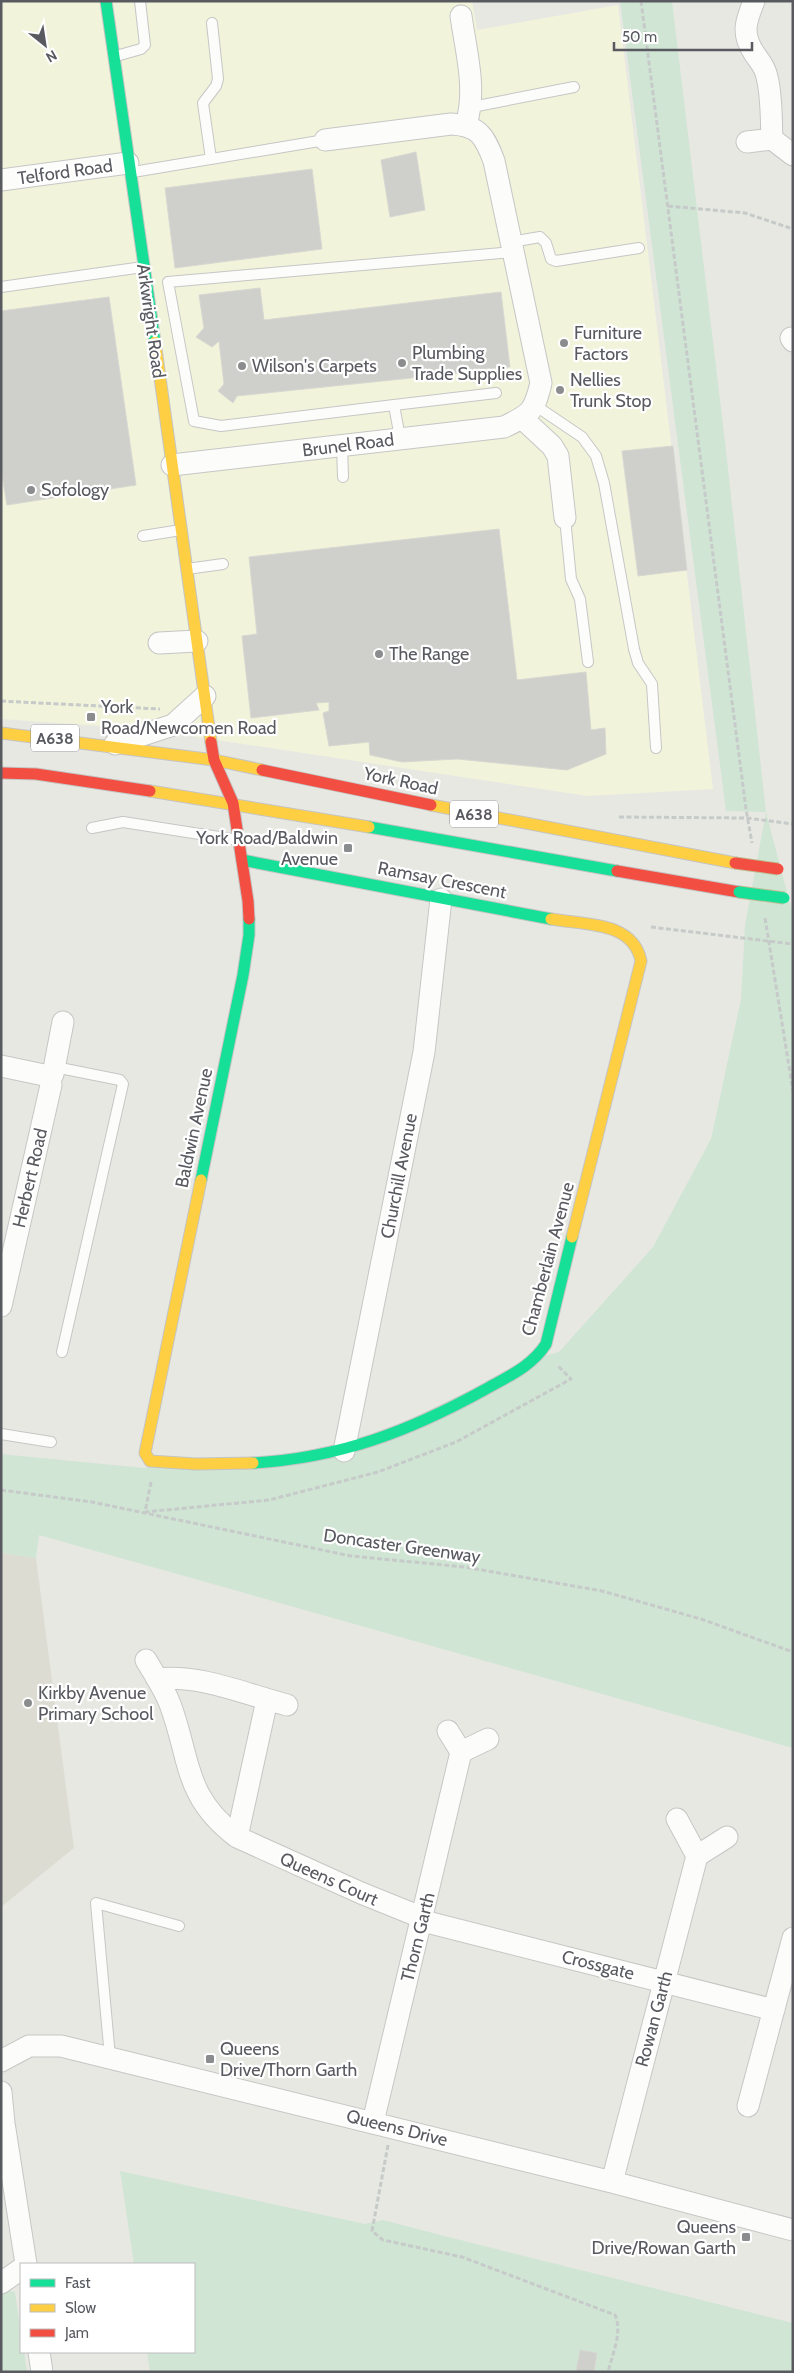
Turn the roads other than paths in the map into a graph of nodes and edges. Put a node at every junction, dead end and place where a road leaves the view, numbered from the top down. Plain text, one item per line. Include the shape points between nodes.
1 (106, 1) edge
2 (140, 1) edge
3 (754, 1) edge
4 (461, 16) dead end
5 (212, 23) dead end
6 (113, 57) junction
7 (574, 87) dead end
8 (469, 116) junction
9 (772, 139) junction
10 (325, 140) joint
11 (747, 142) dead end
12 (793, 155) edge
13 (211, 159) junction
14 (128, 168) junction
15 (1, 180) edge
16 (512, 247) junction
17 (640, 248) dead end
18 (143, 267) junction
19 (168, 282) junction
20 (1, 288) edge
21 (146, 288) junction
22 (496, 393) dead end
23 (394, 405) junction
24 (529, 412) junction
25 (400, 438) junction
26 (342, 445) junction
27 (172, 465) junction
28 (343, 477) dead end
29 (565, 518) joint
30 (181, 530) junction
31 (143, 536) dead end
32 (223, 564) dead end
33 (187, 569) junction
34 (197, 641) junction
35 (159, 643) dead end
36 (588, 662) dead end
37 (205, 696) junction
38 (1, 733) edge
39 (110, 745) junction
40 (656, 748) dead end
41 (214, 760) junction
42 (1, 773) edge
43 (233, 802) junction
44 (92, 828) dead end
45 (239, 840) junction
46 (242, 860) junction
47 (793, 871) edge
48 (441, 899) junction
49 (788, 899) edge
50 (634, 940) joint
51 (63, 1022) dead end
52 (1, 1066) edge
53 (52, 1073) junction
54 (1, 1306) edge
55 (62, 1352) dead end
56 (1, 1434) edge
57 (51, 1442) dead end
58 (344, 1451) junction
59 (151, 1460) joint
60 (146, 1660) dead end
61 (157, 1679) junction
62 (448, 1731) dead end
63 (488, 1739) dead end
64 (461, 1752) junction
65 (677, 1819) dead end
66 (237, 1837) junction
67 (728, 1837) dead end
68 (697, 1856) junction
69 (423, 1920) junction
70 (179, 1926) dead end
71 (793, 1938) edge
72 (664, 1982) junction
73 (774, 2010) junction
74 (110, 2057) junction
75 (1, 2061) edge
76 (1, 2092) edge
77 (748, 2106) dead end
78 (382, 2124) junction
79 (612, 2182) junction
80 (793, 2230) edge
81 (26, 2263) edge
82 (20, 2270) edge
83 (1, 2283) edge
84 (39, 2353) edge
85 (42, 2372) edge

1 - 6 main road, Arkwright Road
2 - 6 lane via 145,45
3 - 9 street via 746,18 746,33 768,77
4 - 8 street via 470,79
5 - 13 lane via 218,78 203,103
6 - 14 main road, Arkwright Road
7 - 8 lane
8 - 10 street
8 - 16 street via 487,143 494,161
9 - 11 street
9 - 12 street
10 - 13 lane
13 - 14 lane
14 - 15 street, Telford Road
14 - 18 main road, Arkwright Road
16 - 17 lane via 540,237 546,243 551,259 556,261
16 - 19 lane
16 - 24 street via 541,383
18 - 20 lane
18 - 21 main road, Arkwright Road
19 - 21 lane
19 - 23 lane via 194,421 221,426
21 - 27 main road, Arkwright Road
22 - 23 lane
23 - 25 lane
24 - 25 street, Brunel Road via 504,427
24 - 29 street via 558,456
24 - 40 lane via 582,437 596,456 604,483 634,649 638,663 652,684
25 - 26 street, Brunel Road
26 - 27 street, Brunel Road
26 - 28 lane
27 - 30 main road, Arkwright Road
29 - 36 lane via 571,579 580,599
30 - 31 lane
30 - 33 main road, Arkwright Road
32 - 33 lane
33 - 34 main road, Arkwright Road
34 - 35 street
34 - 37 main road, Arkwright Road
37 - 39 street via 173,725
37 - 41 main road, Arkwright Road
38 - 39 main road, York Road / A638
39 - 41 main road, York Road / A638
41 - 43 main road, Arkwright Road
41 - 47 main road, York Road / A638, bridge via 498,819
42 - 43 main road, A638 via 36,774
43 - 45 main road, Baldwin Avenue
43 - 49 main road, A638, bridge
44 - 45 lane via 124,822
45 - 46 main road, Baldwin Avenue
46 - 48 main road, Ramsay Crescent
46 - 59 main road, Baldwin Avenue via 249,935 244,975 145,1454
48 - 50 main road, Ramsay Crescent via 620,931
48 - 58 street, Churchill Avenue via 424,1052
50 - 58 main road, Chamberlain Avenue via 641,961 546,1344 537,1358 523,1368 435,1418 388,1438
51 - 53 street, Herbert Road
52 - 53 street via 44,1075
53 - 54 street, Herbert Road
53 - 55 lane via 120,1080 123,1084
56 - 57 lane
58 - 59 main road, Chamberlain Avenue via 266,1464 213,1466
60 - 61 street, Queens Court
61 - 66 street, Queens Court via 170,1704 191,1780 205,1808
61 - 66 street via 196,1680 277,1702
62 - 64 street
63 - 64 street
64 - 69 street, Thorn Garth
65 - 68 street
66 - 69 street, Queens Court
67 - 68 street
68 - 72 street, Rowan Garth
69 - 72 street, Crossgate
69 - 78 street, Thorn Garth
70 - 74 lane via 96,1903
71 - 73 street
72 - 73 street, Crossgate
72 - 79 street, Rowan Garth
73 - 77 street
74 - 75 street, Queens Drive via 61,2046 29,2046
74 - 78 street, Queens Drive
76 - 81 street
78 - 79 street, Queens Drive
79 - 80 street, Queens Drive
82 - 83 street
84 - 85 street

